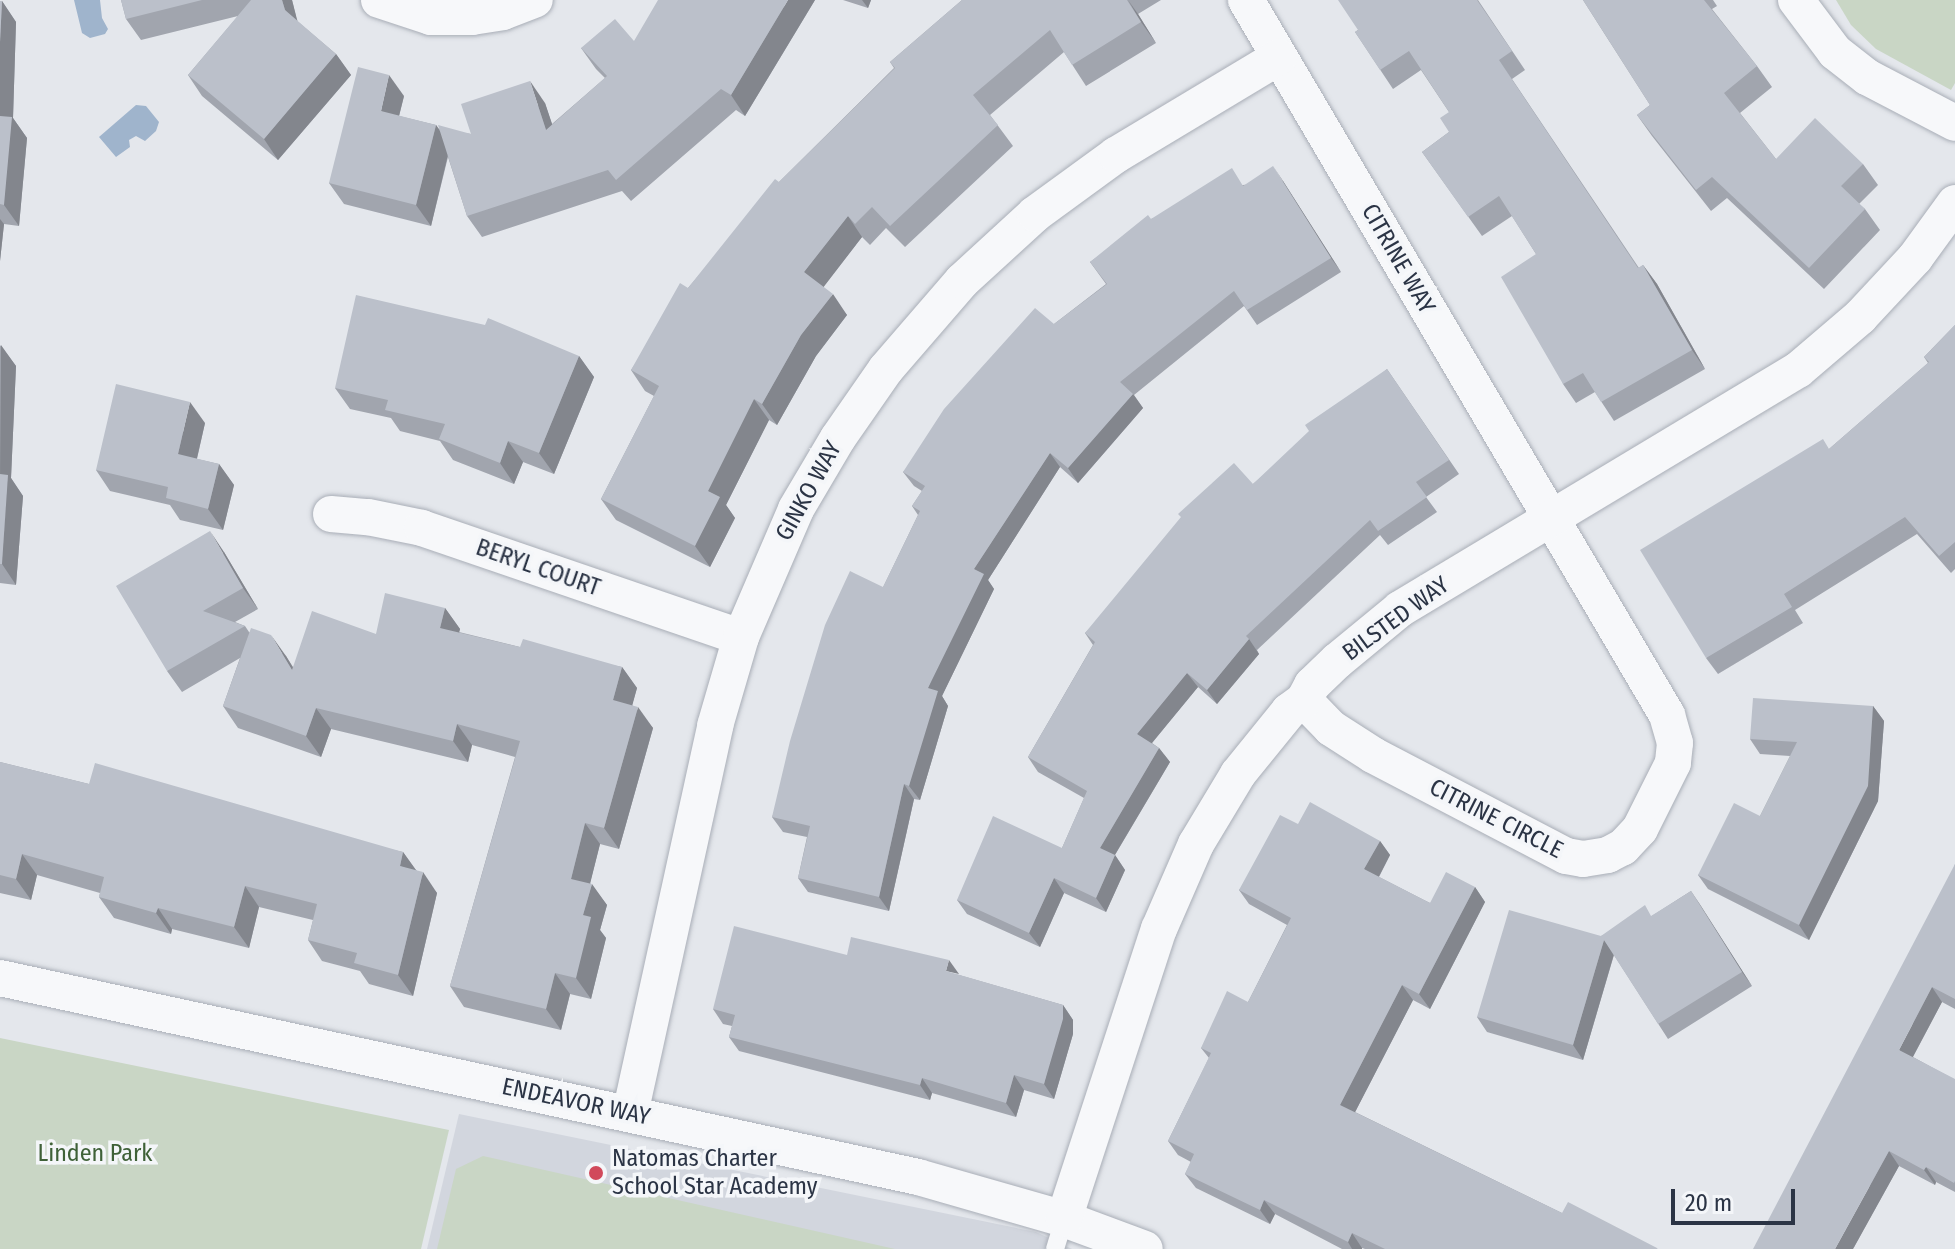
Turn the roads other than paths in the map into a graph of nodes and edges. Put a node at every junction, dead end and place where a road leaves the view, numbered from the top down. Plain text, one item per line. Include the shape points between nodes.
1 (379, 0) edge
2 (535, 0) edge
3 (1246, 0) edge
4 (1796, 0) edge
5 (1279, 57) junction
6 (1955, 123) edge
7 (1955, 203) edge
8 (331, 514) dead end
9 (1551, 519) junction
10 (741, 637) junction
11 (1304, 700) junction
12 (0, 978) edge
13 (630, 1114) junction
14 (1059, 1234) edge
15 (1145, 1249) edge

1 - 2 street via 431,17 472,17
3 - 5 street, CITRINE WAY
4 - 6 street via 1835,52 1867,77
5 - 9 street, CITRINE WAY
5 - 10 street, GINKO WAY via 1116,155 1035,214 962,281 886,369 838,438 796,509
7 - 9 street, BILSTED WAY via 1915,258 1860,317 1798,370
8 - 10 street, BERYL COURT via 422,528
9 - 11 street, BILSTED WAY via 1400,609 1337,661
9 - 11 street, CITRINE CIRCLE via 1667,715 1675,743 1673,763 1647,816 1623,847 1583,859 1566,856 1373,755 1331,728
10 - 13 street, GINKO WAY via 715,726
11 - 14 street, BILSTED WAY via 1238,774 1196,844 1159,929
12 - 13 street, ENDEAVOR WAY
13 - 14 street, ENDEAVOR WAY via 918,1177
14 - 15 street, ENDEAVOR WAY

